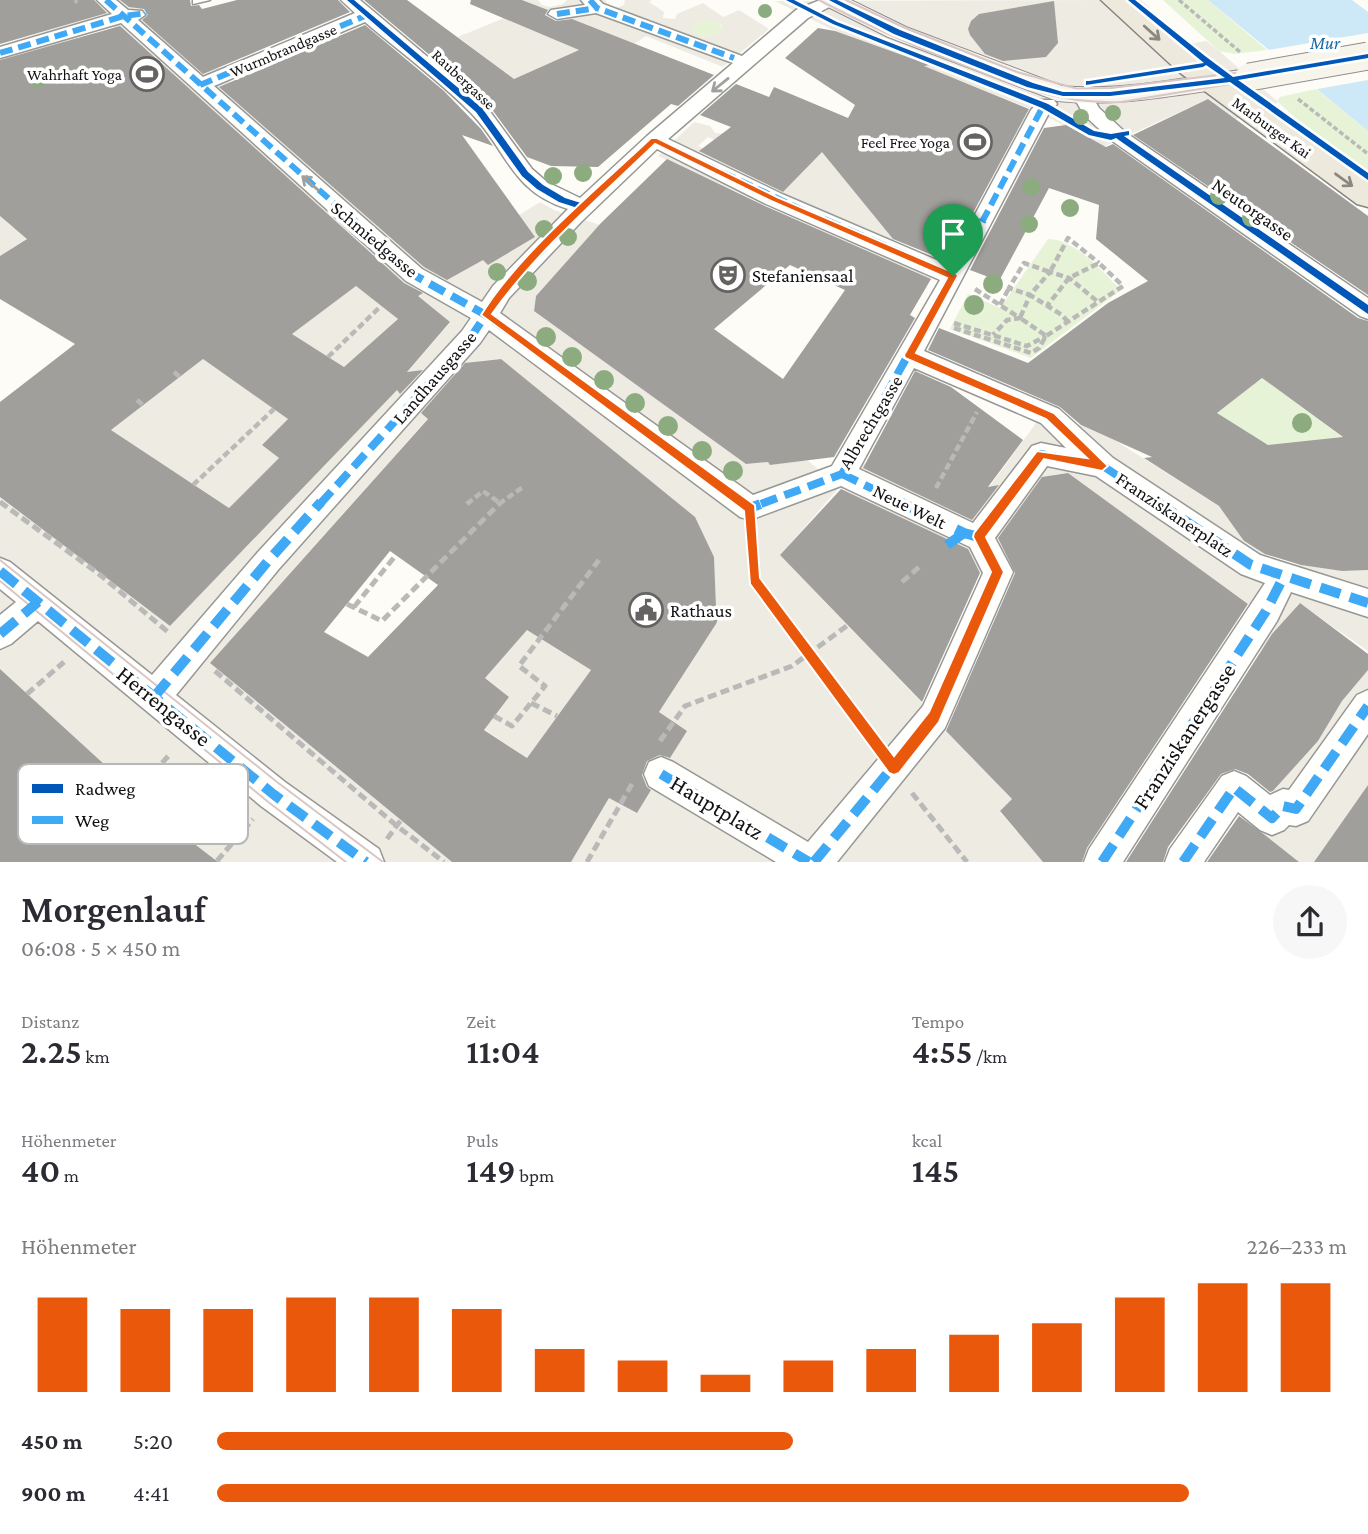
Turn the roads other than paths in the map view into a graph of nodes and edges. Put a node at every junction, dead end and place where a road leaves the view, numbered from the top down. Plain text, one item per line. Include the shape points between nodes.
1 (106, 0) edge
2 (206, 0) edge
3 (350, 0) edge
4 (833, 0) edge
5 (1114, 0) edge
6 (196, 2) dead end
7 (594, 4) edge
8 (147, 13) dead end
9 (557, 13) dead end
10 (367, 15) junction
11 (124, 16) junction
12 (0, 53) edge
13 (1368, 56) edge
14 (734, 58) dead end
15 (1210, 81) junction
16 (200, 85) junction
17 (1083, 96) junction
18 (1047, 104) dead end
19 (654, 140) junction
20 (1368, 197) edge
21 (580, 211) junction
22 (952, 278) junction
23 (1368, 310) edge
24 (486, 315) junction
25 (909, 355) junction
26 (1102, 466) junction
27 (842, 474) junction
28 (750, 508) joint
29 (963, 538) junction
30 (0, 571) edge
31 (1283, 578) junction
32 (38, 602) junction
33 (1368, 604) edge
34 (0, 634) edge
35 (191, 651) joint
36 (154, 697) junction
37 (1368, 706) edge
38 (237, 764) edge
39 (248, 773) edge
40 (661, 774) dead end
41 (1225, 803) joint
42 (366, 862) edge
43 (811, 862) edge
44 (1102, 862) edge
45 (1182, 862) edge

1 - 11 street, Schmiedgasse
2 - 6 lane
3 - 10 street, Raubergasse
4 - 17 street via 897,32 1030,85
4 -> 19 street, Landhausgasse via 802,14
5 -> 15 main road, Marburger Kai
7 - 9 street
7 - 14 street
8 - 11 street
10 - 16 street, Wurmbrandgasse
10 - 21 street, Raubergasse via 479,110 525,174
11 - 12 street
11 - 16 street, Schmiedgasse
13 - 15 street, bridge via 1246,65
15 - 17 street
15 -> 20 main road, Marburger Kai
24 -> 16 street, Schmiedgasse via 414,275
17 - 23 street, Neutorgasse via 1091,111 1118,136
18 - 22 street, Albrechtgasse
19 - 21 street, Landhausgasse
19 - 22 street
21 - 24 street, Landhausgasse via 501,292
22 - 25 street, Albrechtgasse
24 - 28 street, Schmiedgasse
24 - 35 street, Landhausgasse
25 - 26 street via 1050,416
25 - 27 street, Albrechtgasse
26 - 29 street, Franziskanerplatz via 1041,454
26 - 31 street, Franziskanerplatz via 1251,565
27 - 28 street, Albrechtgasse
27 - 29 street, Neue Welt
29 - 43 street, Hauptplatz via 998,572 934,717
30 - 32 street, Herrengasse
31 - 33 street, Franziskanerplatz
31 - 44 street, Franziskanergasse
32 - 34 street
32 - 36 street, Herrengasse
35 - 36 street, Landhausgasse
36 - 38 street, Herrengasse
37 - 41 street via 1296,809 1283,806 1272,818 1234,788
39 - 42 street, Herrengasse
40 - 43 street, Hauptplatz
41 - 45 street

